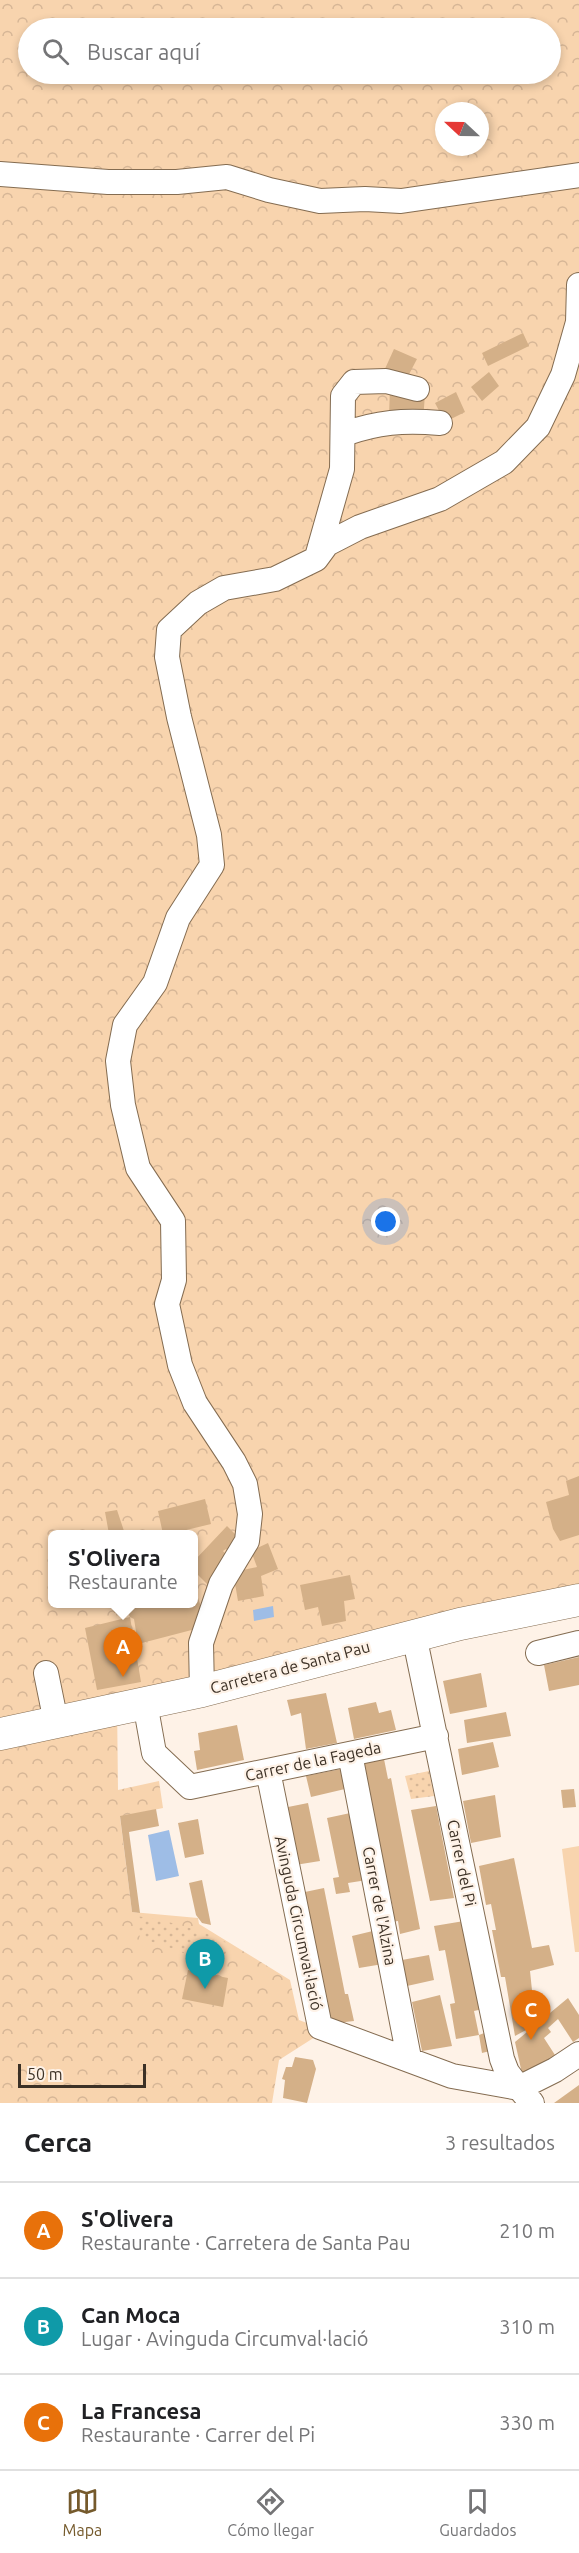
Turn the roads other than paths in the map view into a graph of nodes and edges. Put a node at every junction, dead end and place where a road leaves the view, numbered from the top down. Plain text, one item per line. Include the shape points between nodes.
1 (0, 174) edge
2 (579, 175) edge
3 (579, 285) edge
4 (417, 389) dead end
5 (440, 423) dead end
6 (344, 434) junction
7 (316, 559) junction
8 (579, 1600) edge
9 (414, 1635) junction
10 (579, 1643) edge
11 (538, 1653) dead end
12 (46, 1673) dead end
13 (202, 1690) junction
14 (145, 1703) junction
15 (56, 1722) junction
16 (0, 1734) edge
17 (436, 1736) junction
18 (350, 1754) junction
19 (268, 1771) junction
20 (579, 2054) edge
21 (409, 2058) junction
22 (525, 2096) edge

1 - 2 street via 108,182 227,177 320,201 401,201
3 - 7 street via 578,322 566,364 538,427 504,462 440,499 360,527 327,544
4 - 6 street via 386,381 354,382 343,396
5 - 6 street via 405,420
6 - 7 street via 342,469
7 - 13 street via 275,579 224,588 198,603 169,630 167,657 209,835 212,865 178,918 155,983 125,1025 118,1061 123,1105 138,1168 173,1221 174,1280 167,1305 180,1365 195,1403 234,1462 244,1484 250,1514 247,1542 221,1584 201,1643
8 - 9 main road, Carretera de Santa Pau
9 - 13 main road, Carretera de Santa Pau
9 - 17 street, Carrer del Pi
10 - 11 street
12 - 15 street
13 - 14 main road, Carretera de Santa Pau
14 - 15 main road, Carretera de Santa Pau
14 - 19 street, Carrer de la Fageda via 154,1753 190,1787
15 - 16 main road, Carretera de Santa Pau
17 - 18 street, Carrer de la Fageda
17 - 22 street, Carrer del Pi via 502,2059 507,2073
18 - 19 street, Carrer de la Fageda
18 - 21 street, Carrer de l'Alzina
19 - 21 street, Avinguda Circumval·lació via 320,2026
20 - 22 street
21 - 22 street, Avinguda Circumval·lació via 452,2076

